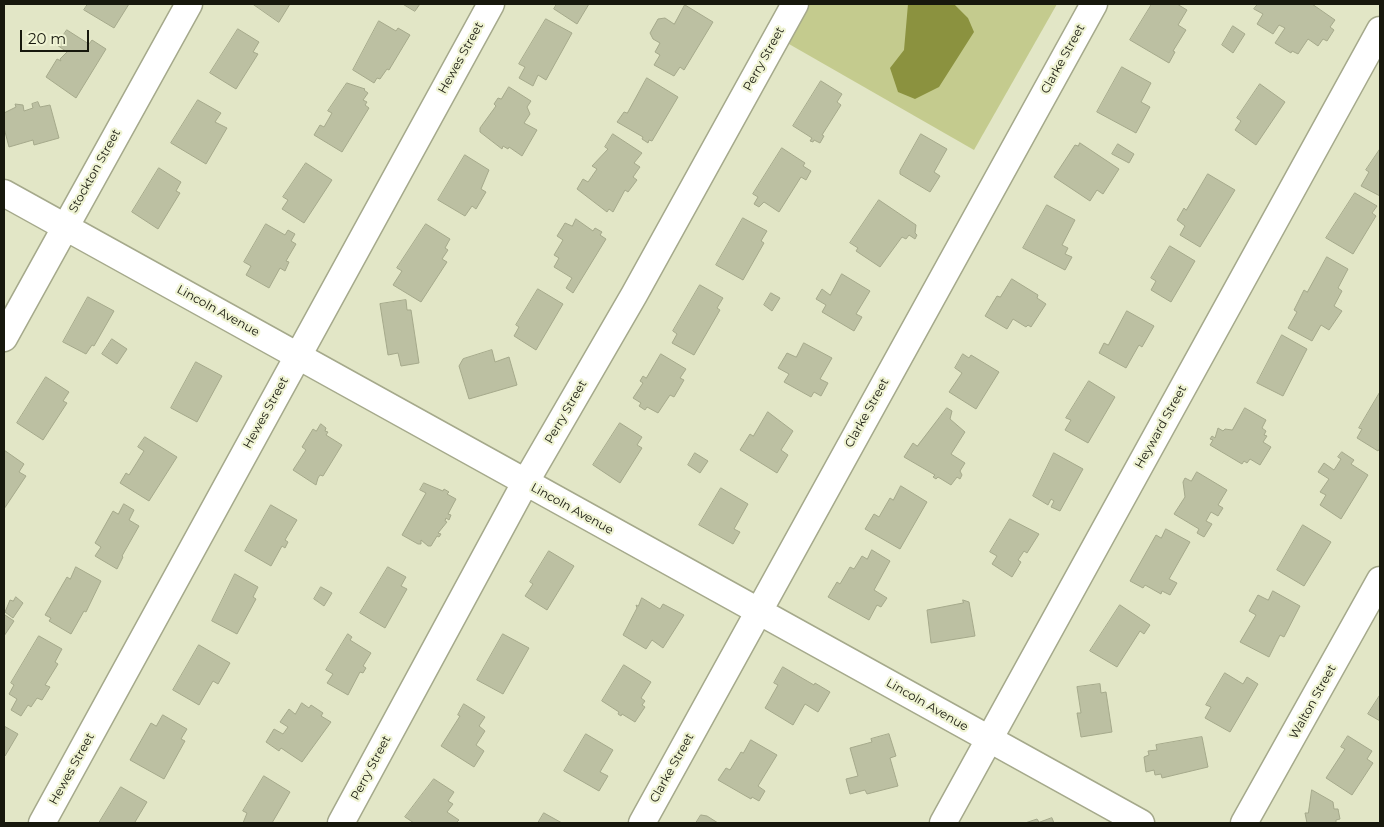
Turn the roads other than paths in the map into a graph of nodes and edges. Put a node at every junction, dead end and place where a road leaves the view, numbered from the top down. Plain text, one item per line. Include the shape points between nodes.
1 (189, 4) edge
2 (490, 4) edge
3 (795, 4) edge
4 (1094, 4) edge
5 (1380, 30) edge
6 (4, 193) edge
7 (64, 226) junction
8 (4, 338) edge
9 (297, 355) junction
10 (525, 482) junction
11 (1380, 580) edge
12 (758, 612) junction
13 (988, 739) junction
14 (42, 823) edge
15 (342, 823) edge
16 (642, 823) edge
17 (943, 823) edge
18 (1141, 823) edge
19 (1244, 823) edge

1 - 7 street, Stockton Street
2 - 9 street, Hewes Street
3 - 10 street, Perry Street via 634,295
4 - 12 street, Clarke Street
5 - 13 street, Heyward Street
6 - 7 street, Lincoln Avenue
7 - 8 street, Stockton Street
7 - 9 street, Lincoln Avenue
9 - 10 street, Lincoln Avenue
9 - 14 street, Hewes Street
10 - 12 street, Lincoln Avenue
10 - 15 street, Perry Street
11 - 19 street, Walton Street
12 - 13 street, Lincoln Avenue
12 - 16 street, Clarke Street
13 - 17 street, Heyward Street
13 - 18 street, Lincoln Avenue

